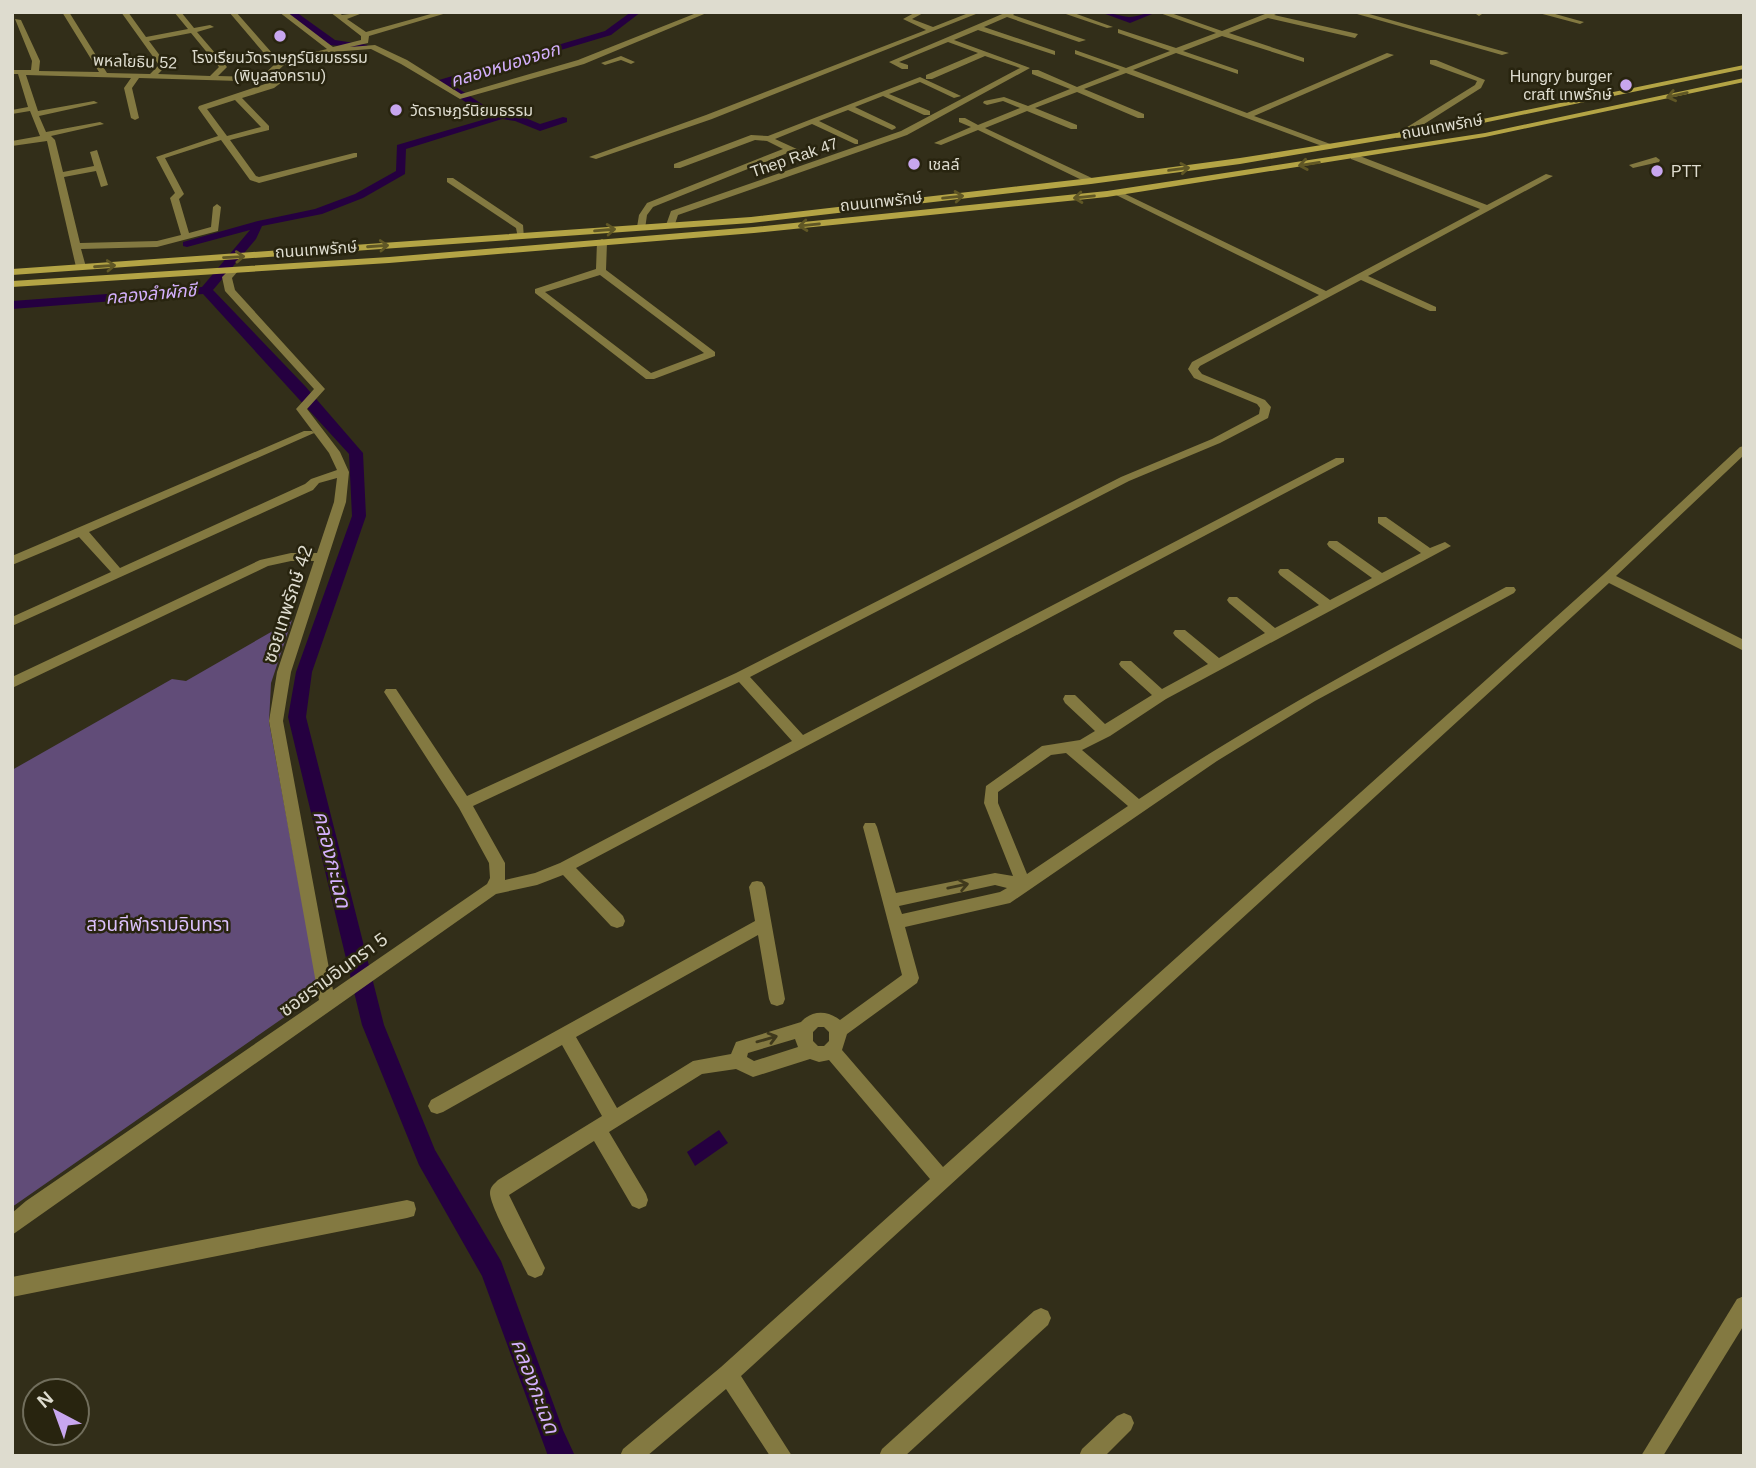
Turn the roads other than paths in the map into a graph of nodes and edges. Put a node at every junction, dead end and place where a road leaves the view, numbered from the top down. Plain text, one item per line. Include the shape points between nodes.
1 (65, 12) edge
2 (124, 12) edge
3 (177, 12) edge
4 (232, 12) edge
5 (282, 12) edge
6 (333, 12) edge
7 (362, 12) edge
8 (447, 12) edge
9 (706, 12) edge
10 (922, 12) edge
11 (978, 12) edge
12 (1063, 12) edge
13 (1160, 12) edge
14 (1255, 12) edge
15 (1277, 12) edge
16 (1353, 12) edge
17 (1538, 12) edge
18 (1010, 14) edge
19 (1268, 16) junction
20 (341, 18) junction
21 (17, 20) dead end
22 (1580, 22) dead end
23 (210, 27) dead end
24 (978, 27) junction
25 (1109, 27) dead end
26 (192, 30) junction
27 (933, 30) junction
28 (1121, 31) dead end
29 (1224, 34) junction
30 (1355, 36) dead end
31 (365, 38) junction
32 (144, 40) junction
33 (948, 40) junction
34 (1082, 40) dead end
35 (333, 49) junction
36 (1078, 52) dead end
37 (1178, 52) junction
38 (985, 53) junction
39 (1052, 53) dead end
40 (1505, 53) dead end
41 (1390, 55) dead end
42 (1301, 60) dead end
43 (581, 62) junction
44 (631, 62) dead end
45 (1433, 62) dead end
46 (278, 65) junction
47 (905, 67) dead end
48 (1744, 67) edge
49 (1132, 70) junction
50 (17, 72) edge
51 (35, 72) junction
52 (1035, 72) dead end
53 (1235, 72) dead end
54 (104, 74) junction
55 (137, 75) junction
56 (152, 76) junction
57 (929, 77) dead end
58 (212, 78) junction
59 (264, 79) junction
60 (1744, 80) edge
61 (1080, 90) junction
62 (884, 94) junction
63 (957, 96) dead end
64 (237, 97) junction
65 (94, 103) dead end
66 (986, 103) dead end
67 (848, 107) junction
68 (1031, 109) junction
69 (34, 111) junction
70 (12, 112) edge
71 (1249, 115) junction
72 (1517, 115) junction
73 (930, 116) junction
74 (1141, 116) dead end
75 (135, 118) dead end
76 (962, 120) dead end
77 (812, 121) junction
78 (1478, 122) junction
79 (100, 124) dead end
80 (1533, 125) junction
81 (1074, 127) dead end
82 (892, 128) dead end
83 (980, 128) junction
84 (1496, 133) junction
85 (1399, 135) junction
86 (46, 136) junction
87 (224, 138) junction
88 (769, 139) junction
89 (855, 142) dead end
90 (938, 143) dead end
91 (12, 144) edge
92 (1330, 147) junction
93 (790, 149) junction
94 (94, 152) dead end
95 (354, 155) dead end
96 (1354, 157) junction
97 (593, 158) dead end
98 (809, 158) dead end
99 (1656, 160) dead end
100 (1633, 165) dead end
101 (677, 166) dead end
102 (99, 168) junction
103 (58, 176) junction
104 (1549, 176) dead end
105 (450, 180) dead end
106 (1091, 181) junction
107 (104, 184) dead end
108 (1116, 193) junction
109 (217, 207) dead end
110 (1486, 208) junction
111 (671, 225) junction
112 (642, 227) junction
113 (521, 236) junction
114 (186, 238) junction
115 (602, 242) junction
116 (76, 246) junction
117 (81, 267) junction
118 (230, 270) junction
119 (601, 271) junction
120 (12, 272) edge
121 (1362, 277) junction
122 (12, 284) edge
123 (1327, 295) junction
124 (1433, 309) dead end
125 (308, 433) dead end
126 (1744, 449) edge
127 (1340, 460) dead end
128 (342, 478) junction
129 (1382, 520) dead end
130 (81, 531) junction
131 (1333, 544) dead end
132 (1445, 546) dead end
133 (1430, 554) junction
134 (321, 557) junction
135 (12, 561) edge
136 (1284, 572) dead end
137 (119, 573) junction
138 (1608, 577) junction
139 (1381, 579) junction
140 (1510, 590) dead end
141 (1233, 600) dead end
142 (1329, 606) junction
143 (12, 622) edge
144 (1180, 633) dead end
145 (1274, 634) junction
146 (1744, 646) edge
147 (1126, 664) dead end
148 (1218, 665) junction
149 (741, 676) junction
150 (12, 683) edge
151 (391, 692) dead end
152 (1161, 696) junction
153 (1070, 699) dead end
154 (1105, 732) junction
155 (801, 742) junction
156 (1070, 748) junction
157 (464, 804) junction
158 (1139, 807) junction
159 (870, 827) dead end
160 (565, 867) junction
161 (1024, 885) junction
162 (757, 887) dead end
163 (492, 889) junction
164 (891, 901) junction
165 (617, 921) dead end
166 (897, 922) junction
167 (764, 923) junction
168 (777, 999) dead end
169 (328, 1005) junction
170 (806, 1028) junction
171 (838, 1031) junction
172 (565, 1034) junction
173 (811, 1051) junction
174 (832, 1051) junction
175 (737, 1061) junction
176 (438, 1105) dead end
177 (613, 1118) junction
178 (597, 1129) junction
179 (942, 1180) junction
180 (639, 1200) dead end
181 (407, 1209) dead end
182 (12, 1226) edge
183 (536, 1268) dead end
184 (12, 1287) edge
185 (1744, 1306) edge
186 (1041, 1318) dead end
187 (728, 1374) junction
188 (1124, 1423) dead end
189 (630, 1456) edge
190 (782, 1456) edge
191 (889, 1456) edge
192 (1089, 1456) edge
193 (1651, 1456) edge

1 - 54 street
2 - 32 street
3 - 26 street
4 - 46 street
5 - 35 street
6 - 20 street
7 - 20 street
8 - 31 street
9 - 43 street
10 - 27 street via 906,19
11 - 27 street
12 - 25 street
13 - 29 street
14 - 19 street
15 - 19 street
16 - 40 street
17 - 22 street
18 - 24 street
18 - 34 street
19 - 29 street
19 - 30 street
20 - 31 street
21 - 51 street via 36,61
23 - 26 street
24 - 33 street
24 - 39 street
26 - 32 street
26 - 58 street via 223,67
27 - 97 street
28 - 37 street
29 - 37 street
29 - 42 street
31 - 35 street
32 - 56 street via 163,65
33 - 38 street
33 - 47 street via 893,62
35 - 43 street via 372,47 404,61 460,97
35 - 46 street
36 - 49 street
37 - 49 street
37 - 53 street
38 - 57 street
38 - 73 street via 1026,68
41 - 71 street
43 - 44 street via 593,67 621,58
45 - 85 street via 1481,80
46 - 59 street
48 - 72 main road, ถนนเทพรักษ์
49 - 61 street
49 - 71 street
50 - 51 street, พหลโยธิน 52
50 - 69 street
51 - 54 street, พหลโยธิน 52
52 - 61 street
54 - 55 street, พหลโยธิน 52
55 - 56 street, พหลโยธิน 52
55 - 75 street via 128,88
56 - 58 street, พหลโยธิน 52
58 - 59 street, พหลโยธิน 52
59 - 64 street via 279,80
60 -> 80 main road, ถนนเทพรักษ์
61 - 68 street
61 - 74 street
62 - 63 street via 920,79
62 - 67 street
62 - 73 street
64 - 87 street via 202,108
64 - 87 street via 265,129
65 - 69 street
66 - 68 street via 1001,99
67 - 77 street
67 - 82 street
68 - 81 street
68 - 83 street
69 - 70 street
69 - 86 street
71 - 92 street
72 - 78 main road, ถนนเทพรักษ์
72 - 80 main road via 1512,118 1515,122
73 - 111 street, Thep Rak 47 via 904,133 674,214
76 - 83 street
77 - 88 street
77 - 89 street
78 - 84 main road via 1497,126
78 - 85 main road, ถนนเทพรักษ์
79 - 86 street
80 - 84 main road, ถนนเทพรักษ์
83 - 90 street
83 - 106 street
84 - 96 main road, ถนนเทพรักษ์
85 - 92 main road, ถนนเทพรักษ์
86 - 91 street
86 - 103 street via 51,140
87 - 95 street via 253,178 260,180
87 - 114 street via 160,157 180,194 174,198
88 - 93 street
88 - 101 street via 754,137
106 -> 92 main road, ถนนเทพรักษ์
93 - 98 street
93 - 112 street via 650,205
94 - 102 street
96 -> 108 main road, ถนนเทพรักษ์
96 - 110 street
99 - 100 street
102 - 103 street
102 - 107 street
103 - 116 street
104 - 110 street
105 - 113 street via 520,227
111 -> 106 main road, ถนนเทพรักษ์
108 -> 115 main road, ถนนเทพรักษ์
108 - 123 street
109 - 114 street via 215,229
110 - 121 street
111 - 112 main road, ถนนเทพรักษ์
113 -> 112 main road, ถนนเทพรักษ์
117 -> 113 main road, ถนนเทพรักษ์
114 - 116 street via 152,244
115 - 118 main road, ถนนเทพรักษ์
115 - 119 street
116 - 117 street
117 - 120 main road, ถนนเทพรักษ์
118 - 122 main road, ถนนเทพรักษ์
118 - 128 street via 230,291 317,383 320,389 304,403 302,412 334,452
119 - 119 street via 667,321 711,354 650,377 538,291
121 - 123 street
121 - 124 street
123 - 149 street via 1193,369 1198,376 1261,402 1266,407 1264,416 1125,478
125 - 130 street
126 - 138 street
127 - 155 street
128 - 134 street, ซอยเทพรักษ์ 42 via 340,502
128 - 137 street via 309,487
129 - 133 street
130 - 135 street
130 - 137 street
131 - 139 street
132 - 133 street
133 - 139 street
134 - 150 street via 291,557 264,564
134 - 169 street, ซอยเทพรักษ์ 42 via 284,673 276,720
136 - 142 street
137 - 143 street
138 - 146 street
138 - 179 street
139 - 142 street
140 - 158 street via 1310,698
141 - 145 street
142 - 145 street
144 - 148 street
145 - 148 street
147 - 152 street
148 - 152 street
149 - 155 street
149 - 157 street
151 - 157 street
152 - 154 street
153 - 154 street
154 - 156 street
155 - 160 street
156 - 158 street
156 - 161 street via 1046,750 991,790 991,803
157 - 163 street via 497,863 498,879
158 - 161 street
159 - 164 street
160 - 163 street
160 - 165 street
164 -> 161 street via 995,879
161 - 166 street via 1004,898
162 - 167 street
163 - 169 street, ซอยรามอินทรา 5
164 - 166 street
166 - 171 street via 911,978
167 - 168 street
167 - 172 street
169 - 182 street, ซอยรามอินทรา 5
170 - 171 street via 827,1021
170 - 173 street via 804,1043
175 -> 170 street via 742,1047
171 - 174 street via 839,1042
172 - 176 street
172 - 177 street
173 - 174 street
173 - 175 street via 752,1069
174 - 179 street
175 - 177 street via 699,1067
177 - 178 street
178 - 180 street
178 - 183 street via 499,1191
179 - 187 street
181 - 184 street
185 - 193 street
186 - 191 street
187 - 189 street
187 - 190 street
188 - 192 street

